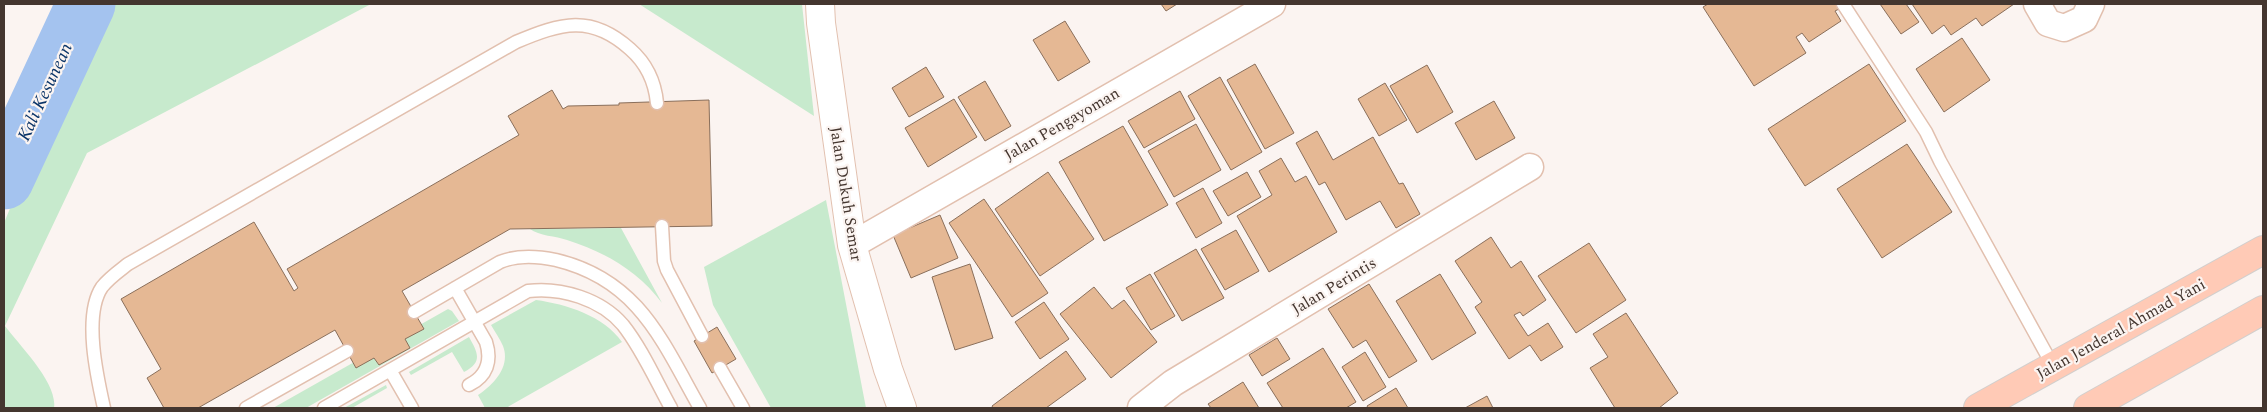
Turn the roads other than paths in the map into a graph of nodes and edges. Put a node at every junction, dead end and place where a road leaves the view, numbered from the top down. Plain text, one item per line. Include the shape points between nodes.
1 (820, 4) edge
2 (1272, 4) edge
3 (1843, 4) edge
4 (2037, 4) edge
5 (2091, 4) edge
6 (657, 103) dead end
7 (1530, 167) dead end
8 (662, 226) dead end
9 (852, 245) junction
10 (2263, 250) edge
11 (455, 288) junction
12 (2263, 310) edge
13 (414, 312) dead end
14 (474, 322) junction
15 (702, 336) dead end
16 (346, 351) dead end
17 (2053, 366) junction
18 (720, 368) dead end
19 (390, 370) junction
20 (469, 385) dead end
21 (104, 408) edge
22 (246, 408) edge
23 (324, 408) edge
24 (412, 408) edge
25 (671, 408) edge
26 (700, 408) edge
27 (743, 408) edge
28 (902, 408) edge
29 (1141, 408) edge
30 (1978, 408) edge
31 (2088, 408) edge

1 - 9 street, Jalan Dukuh Semar
2 - 9 street, Jalan Pengayoman
3 - 17 lane via 1926,132
4 - 5 street via 2048,23 2064,28 2084,19
6 - 21 lane via 649,73 642,61 601,28 563,26 516,42 115,274 99,293 93,318
7 - 29 street, Jalan Perintis via 1173,383
8 - 15 lane via 667,270
9 - 28 street, Jalan Dukuh Semar
10 - 17 highway, Jalan Jenderal Ahmad Yani
11 - 13 lane
11 - 14 lane
11 - 26 lane via 513,256 563,262 604,279 617,287 644,314
12 - 31 highway
14 - 19 lane
14 - 20 lane via 486,342 489,360 481,377
14 - 25 lane via 528,291 558,290 585,300 622,324
16 - 22 lane
17 - 30 highway, Jalan Jenderal Ahmad Yani
18 - 27 lane
19 - 23 lane
19 - 24 lane

